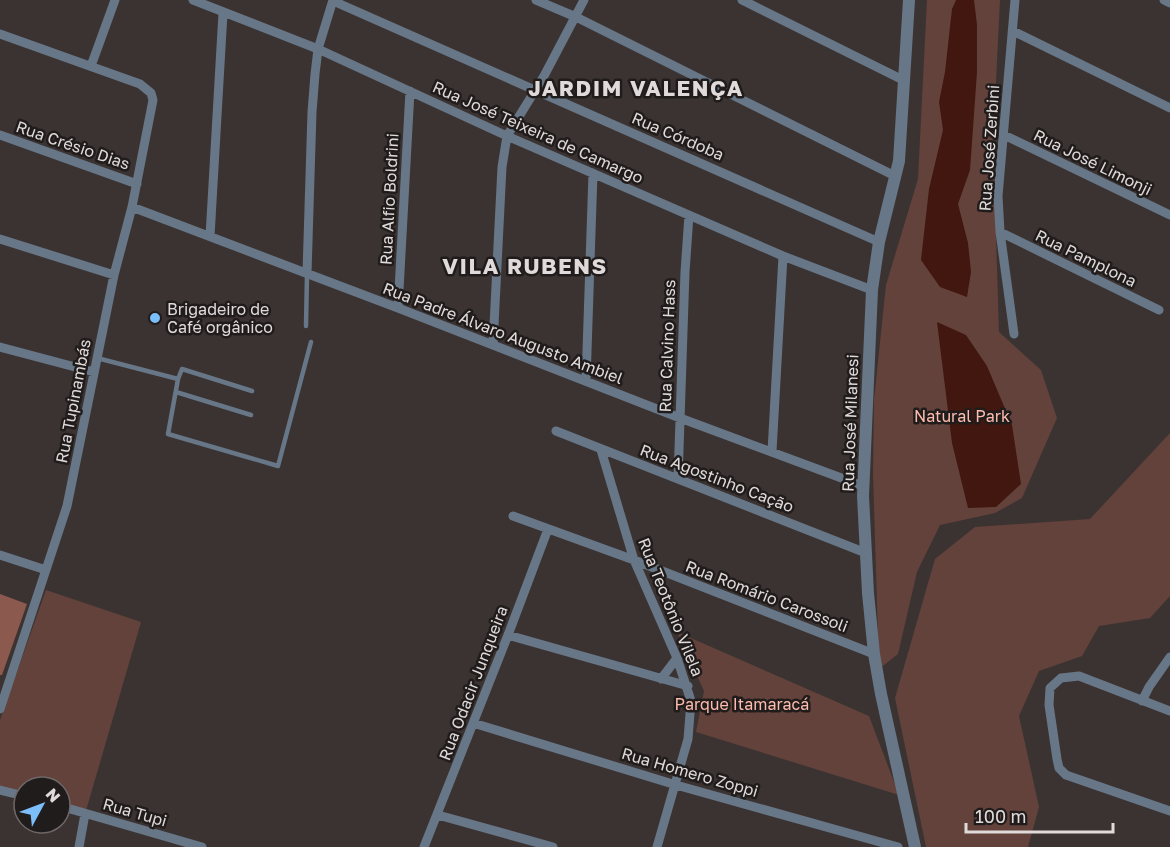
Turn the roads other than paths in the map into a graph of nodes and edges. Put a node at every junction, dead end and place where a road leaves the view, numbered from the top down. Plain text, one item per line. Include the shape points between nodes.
1 (115, 0) edge
2 (193, 0) edge
3 (333, 0) edge
4 (536, 0) edge
5 (584, 0) edge
6 (742, 0) edge
7 (909, 0) edge
8 (1015, 0) edge
9 (1164, 0) edge
10 (1170, 3) edge
11 (223, 13) junction
12 (576, 17) junction
13 (1013, 31) junction
14 (0, 34) edge
15 (318, 49) junction
16 (91, 66) junction
17 (903, 80) junction
18 (535, 90) junction
19 (410, 92) junction
20 (1170, 108) edge
21 (0, 135) edge
22 (1004, 135) junction
23 (507, 136) junction
24 (593, 173) junction
25 (895, 176) junction
26 (136, 184) junction
27 (132, 207) junction
28 (689, 214) junction
29 (1170, 215) edge
30 (1000, 232) junction
31 (210, 236) junction
32 (0, 239) edge
33 (879, 242) junction
34 (783, 256) junction
35 (307, 273) junction
36 (114, 275) junction
37 (872, 290) junction
38 (398, 308) junction
39 (1159, 310) dead end
40 (306, 326) dead end
41 (1014, 333) dead end
42 (312, 342) dead end
43 (493, 345) junction
44 (0, 347) edge
45 (97, 358) junction
46 (94, 372) junction
47 (178, 380) junction
48 (586, 381) junction
49 (252, 391) dead end
50 (176, 393) junction
51 (251, 415) dead end
52 (680, 418) junction
53 (556, 431) dead end
54 (602, 450) junction
55 (772, 451) junction
56 (678, 479) junction
57 (863, 486) junction
58 (513, 516) dead end
59 (548, 529) junction
60 (866, 554) junction
61 (0, 555) edge
62 (634, 560) junction
63 (46, 570) junction
64 (508, 635) junction
65 (874, 654) junction
66 (1170, 657) edge
67 (677, 658) junction
68 (661, 679) junction
69 (688, 686) junction
70 (1142, 701) junction
71 (0, 709) edge
72 (1170, 711) edge
73 (473, 723) junction
74 (676, 785) junction
75 (72, 810) edge
76 (1170, 812) edge
77 (85, 814) junction
78 (438, 815) junction
79 (188, 845) edge
80 (79, 847) edge
81 (202, 847) edge
82 (424, 847) edge
83 (553, 847) edge
84 (657, 847) edge
85 (898, 847) edge
86 (915, 847) edge

1 - 16 street
2 - 11 street, Rua José Teixeira de Camargo
3 - 15 street
3 - 18 street, Rua Córdoba
4 - 12 street
5 - 12 street
6 - 17 street
7 - 17 street, Rua José Milanesi
8 - 13 street, Rua José Zerbini
9 - 10 street
11 - 15 street, Rua José Teixeira de Camargo
11 - 31 street
12 - 18 street
12 - 25 street
13 - 20 street
13 - 22 street, Rua José Zerbini
14 - 16 street
15 - 19 street, Rua José Teixeira de Camargo
15 - 35 street
16 - 26 street, Rua Tupinambás via 140,84 151,93 153,100
17 - 25 street, Rua José Milanesi
18 - 23 street
18 - 33 street, Rua Córdoba
19 - 23 street, Rua José Teixeira de Camargo
19 - 38 street, Rua Alfio Boldrini
21 - 26 street, Rua Crésio Dias
22 - 29 street, Rua José Limonji
22 - 30 street, Rua José Zerbini via 998,196
23 - 24 street, Rua José Teixeira de Camargo
23 - 43 street
24 - 28 street, Rua José Teixeira de Camargo
24 - 48 street
25 - 33 street, Rua José Milanesi
26 - 27 street, Rua Tupinambás
27 - 31 street, Rua Padre Álvaro Augusto Ambiel
27 - 36 street, Rua Tupinambás
28 - 34 street, Rua José Teixeira de Camargo
28 - 52 street, Rua Calvino Hass
30 - 39 street, Rua Pamplona
30 - 41 street, Rua José Zerbini
31 - 35 street, Rua Padre Álvaro Augusto Ambiel
32 - 36 street
33 - 37 street, Rua José Milanesi
34 - 37 street, Rua José Teixeira de Camargo
34 - 55 street
35 - 38 street, Rua Padre Álvaro Augusto Ambiel
35 - 40 lane
36 - 45 street, Rua Tupinambás
37 - 57 street, Rua José Milanesi
38 - 43 street, Rua Padre Álvaro Augusto Ambiel
42 - 50 lane via 278,466 168,434
43 - 48 street, Rua Padre Álvaro Augusto Ambiel
44 - 46 street
45 - 46 street, Rua Tupinambás
45 - 47 lane
46 - 63 street, Rua Tupinambás via 67,506
47 - 49 lane via 182,369
47 - 50 lane
48 - 52 street, Rua Padre Álvaro Augusto Ambiel
50 - 51 lane
52 - 55 street, Rua Padre Álvaro Augusto Ambiel
52 - 56 street, Rua Calvino Hass
53 - 54 street, Rua Agostinho Cação
54 - 56 street, Rua Agostinho Cação
54 - 62 street, Rua Teotônio Vilela
55 - 57 street, Rua Padre Álvaro Augusto Ambiel
56 - 60 street, Rua Agostinho Cação
57 - 60 street, Rua José Milanesi
58 - 59 street, Rua Romário Carossoli
59 - 62 street, Rua Romário Carossoli
59 - 64 street, Rua Odacir Junqueira
60 - 65 street, Rua José Milanesi
61 - 63 street
62 - 65 street, Rua Romário Carossoli
62 - 67 street, Rua Teotônio Vilela
63 - 71 street, Rua Tupinambás
64 - 68 street
64 - 73 street, Rua Odacir Junqueira
65 - 86 street, Rua José Milanesi
66 - 70 street
67 - 68 street
67 - 69 street, Rua Teotônio Vilela
68 - 69 street
69 - 74 street, Rua Teotônio Vilela via 688,739
70 - 72 street
70 - 76 street via 1079,676 1066,676 1055,682 1050,688 1049,705 1059,768 1072,778
73 - 74 street, Rua Homero Zoppi
73 - 78 street, Rua Odacir Junqueira
74 - 84 street, Rua Teotônio Vilela
74 - 85 street, Rua Homero Zoppi
75 - 77 street, Rua Tupi
77 - 79 street, Rua Tupi
77 - 80 street
78 - 82 street, Rua Odacir Junqueira
78 - 83 street
79 - 81 street, Rua Tupi

